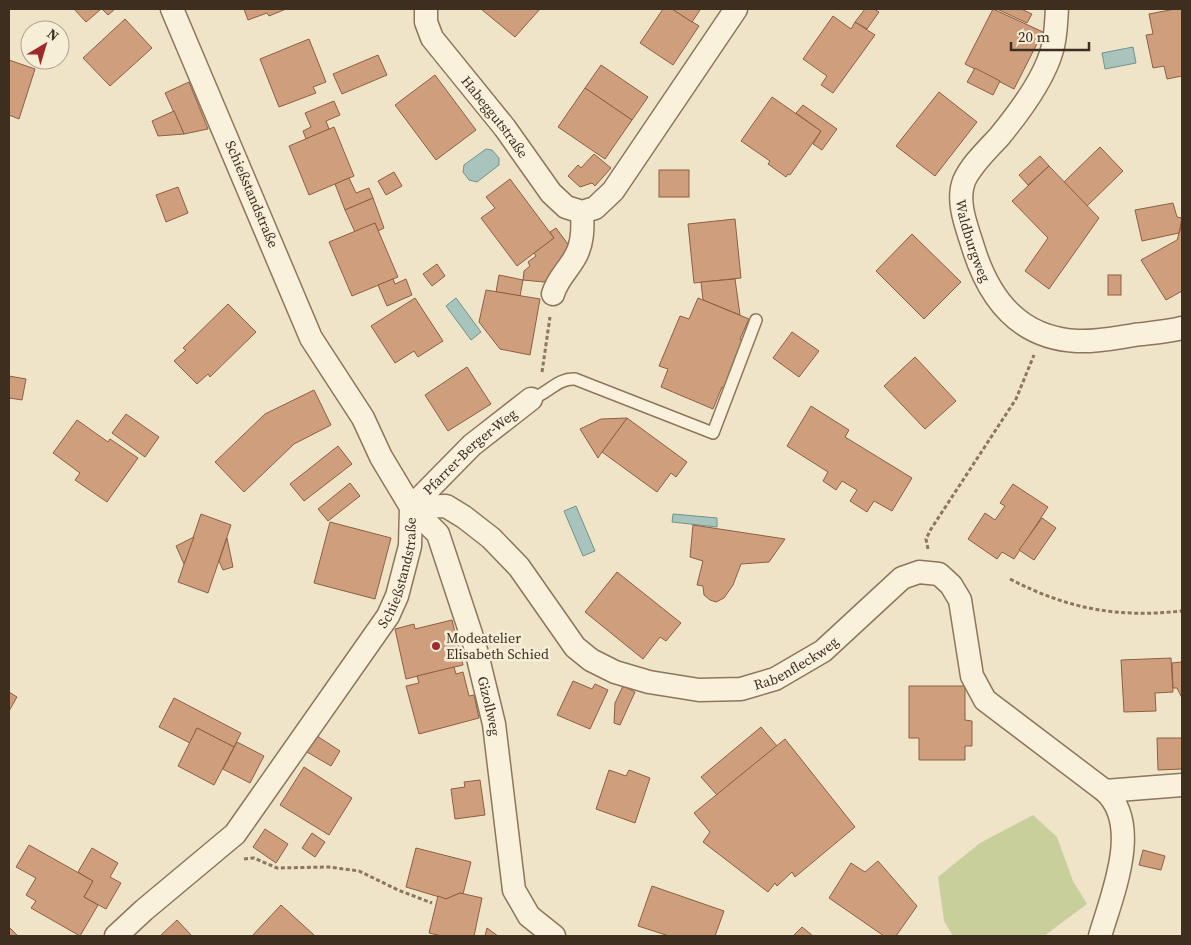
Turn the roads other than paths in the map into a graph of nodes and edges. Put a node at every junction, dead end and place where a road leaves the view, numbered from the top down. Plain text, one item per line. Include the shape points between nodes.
1 (172, 9) edge
2 (426, 9) edge
3 (736, 9) edge
4 (1057, 9) edge
5 (582, 212) junction
6 (554, 294) road end
7 (756, 320) dead end
8 (1182, 328) edge
9 (531, 399) joint
10 (411, 507) junction
11 (1182, 785) edge
12 (1105, 791) junction
13 (531, 926) edge
14 (116, 936) edge
15 (554, 936) edge
16 (1100, 936) edge

1 - 10 street, Schießstandstraße via 311,338 362,418
2 - 5 street, Habeggutstraße via 426,22 432,38 505,128 551,193 566,207
3 - 5 street via 613,191 595,208
4 - 8 street, Waldburgweg via 1052,50 1046,65 1011,120 963,183 960,204 974,251 988,286 999,302 1015,318 1042,334 1082,341
5 - 6 street via 580,249 555,286
7 - 9 lane via 713,433 575,379 561,380 542,396
9 - 10 street, Pfarrer-Berger-Weg via 472,444
10 - 12 street, Rabenfleckweg via 446,506 475,524 519,567 557,625 591,660 615,672 649,682 700,690 741,689 775,679 823,651 902,578 913,573 931,572 945,579 957,594 972,676 985,700
10 - 13 street, Gizollweg via 438,534 474,646 494,724 514,890
10 - 14 street, Schießstandstraße via 410,546 397,596 384,623 235,834
11 - 12 street
12 - 16 street via 1120,815 1123,834
13 - 15 street, Gizollweg

